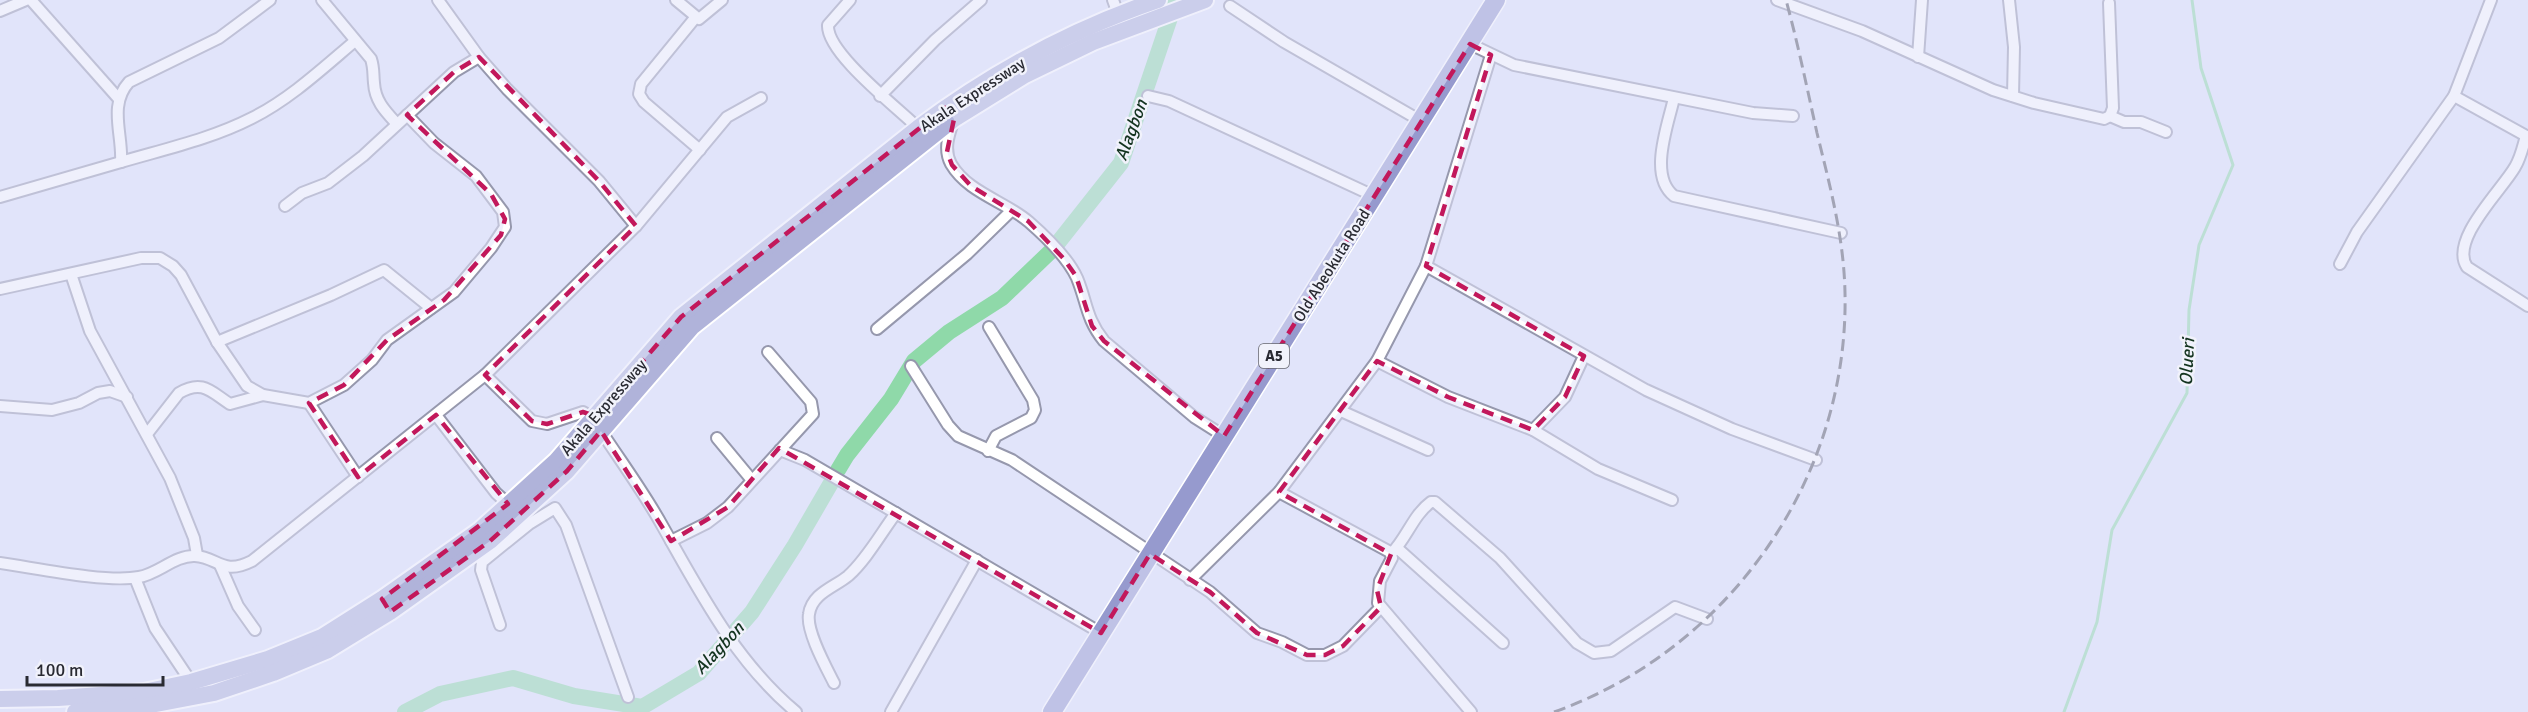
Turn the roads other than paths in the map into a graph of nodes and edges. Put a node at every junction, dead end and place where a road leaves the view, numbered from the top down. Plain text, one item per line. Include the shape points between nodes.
1 (26, 0) edge
2 (31, 0) edge
3 (270, 0) edge
4 (322, 0) edge
5 (438, 0) edge
6 (676, 0) edge
7 (722, 0) edge
8 (850, 0) edge
9 (981, 0) edge
10 (1496, 0) edge
11 (1777, 0) edge
12 (1922, 0) edge
13 (2009, 0) edge
14 (2491, 0) edge
15 (1199, 2) edge
16 (2109, 3) dead end
17 (1158, 5) edge
18 (1230, 6) dead end
19 (1116, 7) edge
20 (0, 11) edge
21 (695, 18) junction
22 (356, 41) junction
23 (1470, 44) junction
24 (1491, 55) junction
25 (479, 57) junction
26 (1918, 57) junction
27 (880, 96) junction
28 (1148, 96) dead end
29 (2013, 96) junction
30 (2454, 96) junction
31 (118, 98) junction
32 (761, 98) dead end
33 (1674, 98) junction
34 (950, 113) junction
35 (407, 115) junction
36 (1793, 116) dead end
37 (2110, 116) junction
38 (1421, 121) junction
39 (397, 124) junction
40 (918, 128) junction
41 (2166, 132) dead end
42 (2527, 136) edge
43 (700, 150) junction
44 (121, 162) junction
45 (1374, 196) junction
46 (0, 197) edge
47 (285, 206) dead end
48 (1011, 211) junction
49 (636, 226) junction
50 (1841, 233) dead end
51 (2340, 264) dead end
52 (1426, 266) junction
53 (71, 274) junction
54 (0, 289) edge
55 (2528, 306) edge
56 (431, 308) junction
57 (989, 327) dead end
58 (877, 329) dead end
59 (217, 342) junction
60 (768, 352) dead end
61 (1584, 356) junction
62 (1377, 361) junction
63 (911, 366) dead end
64 (485, 375) junction
65 (263, 395) junction
66 (127, 397) junction
67 (309, 403) junction
68 (0, 406) edge
69 (1341, 411) junction
70 (436, 415) junction
71 (597, 425) junction
72 (1533, 430) junction
73 (147, 434) junction
74 (1224, 436) junction
75 (717, 438) dead end
76 (780, 450) junction
77 (1428, 450) dead end
78 (988, 451) junction
79 (1816, 460) dead end
80 (358, 477) junction
81 (752, 479) junction
82 (546, 490) junction
83 (1279, 492) junction
84 (1672, 500) dead end
85 (508, 504) junction
86 (555, 508) junction
87 (896, 513) junction
88 (671, 541) junction
89 (1394, 551) junction
90 (1150, 554) junction
91 (197, 555) junction
92 (977, 560) junction
93 (0, 563) edge
94 (220, 565) junction
95 (135, 578) junction
96 (1190, 580) junction
97 (386, 606) junction
98 (1381, 608) junction
99 (1707, 619) dead end
100 (500, 625) dead end
101 (255, 630) dead end
102 (1101, 633) junction
103 (1503, 643) dead end
104 (191, 682) junction
105 (834, 683) dead end
106 (628, 697) dead end
107 (0, 699) edge
108 (75, 712) edge
109 (796, 712) edge
110 (891, 712) edge
111 (1052, 712) edge
112 (1471, 712) edge

1 - 20 street
2 - 31 street
3 - 31 street via 219,38 129,82
4 - 22 street
5 - 25 street
6 - 21 street
7 - 21 street via 703,17
8 - 27 street via 828,25 829,36
9 - 27 street
10 - 23 highway, Old Abeokuta Road / A5
11 - 26 street via 1862,31
12 - 26 street
13 - 29 street via 2014,47
14 - 30 street
15 - 17 main road, Akala Expressway
16 - 37 street via 2113,108
17 - 19 main road, Akala Expressway
17 - 34 main road, Akala Expressway
18 - 38 street
19 - 34 main road, Akala Expressway via 1018,62
21 - 43 street via 641,84 639,94
22 - 39 street via 374,68 375,95
22 - 44 street via 308,81 253,118 203,139
23 - 24 street
23 - 38 highway, Old Abeokuta Road / A5
24 - 33 street via 1514,65
24 - 52 street
25 - 35 street via 454,72
25 - 49 street
26 - 29 street
27 - 40 street
28 - 45 street via 1169,101
29 - 37 street via 2096,118
30 - 42 street
30 - 51 street via 2358,232
31 - 44 street
32 - 43 street via 727,117
33 - 36 street via 1753,113
33 - 50 street via 1661,161 1663,184 1674,196
34 - 40 main road, Akala Expressway
34 - 48 street via 947,152 952,165 971,186
34 - 71 main road, Akala Expressway via 692,327
35 - 39 street
35 - 56 street via 434,143 476,176 505,219 492,248 454,292
37 - 41 street
38 - 45 highway, Old Abeokuta Road / A5
39 - 47 street via 328,183 302,193
40 - 71 main road, Akala Expressway via 681,317
42 - 55 street via 2516,166 2469,233 2463,259 2467,267
43 - 49 street
44 - 46 street
45 - 74 highway, Old Abeokuta Road / A5
48 - 58 street via 967,254
48 - 74 street via 1028,221 1070,266 1092,326 1104,341 1194,417
49 - 64 street
52 - 61 street
52 - 62 street
53 - 54 street
53 - 59 street via 131,260 160,258 182,275
53 - 66 street via 90,331
56 - 59 street via 384,270
56 - 67 street via 387,340 344,385
57 - 78 street via 1033,400 1035,410 1031,418 996,436
59 - 65 street via 247,386
60 - 76 street via 813,408 813,414
61 - 72 street via 1565,397
61 - 79 street via 1646,390 1732,429
62 - 69 street
62 - 72 street via 1448,397
63 - 78 street via 954,432
64 - 70 street
64 - 71 street via 532,422 547,424 583,412
65 - 67 street
65 - 73 street via 230,404 207,388 185,389
66 - 68 street via 110,391 98,393 80,403 52,410
66 - 73 street
67 - 80 street
69 - 77 street
69 - 83 street
70 - 80 street
70 - 85 street
71 - 82 main road, Akala Expressway via 567,471
71 - 85 main road, Akala Expressway
71 - 88 street
72 - 84 street via 1598,469
73 - 91 street via 170,478
74 - 90 highway, Old Abeokuta Road / A5
75 - 81 street
76 - 81 street
76 - 87 street via 805,460
78 - 90 street via 1012,460
80 - 94 street via 252,561 233,568
81 - 88 street via 722,512
82 - 86 street
82 - 97 main road, Akala Expressway via 489,541
83 - 89 street
83 - 96 street
85 - 97 main road, Akala Expressway
86 - 100 street via 482,562 481,570
86 - 106 street via 566,525
87 - 92 street
87 - 105 street via 848,576 819,595 810,610 808,616 816,644
88 - 109 street via 714,618 771,691
89 - 98 street via 1377,590
89 - 99 street via 1421,509 1435,502 1500,558 1561,628 1594,653 1611,651 1676,607
89 - 103 street
90 - 96 street
90 - 102 highway, Old Abeokuta Road / A5
91 - 94 street
91 - 95 street
92 - 102 street
92 - 110 street
93 - 95 street
94 - 101 street via 238,606
95 - 104 street via 155,628
96 - 98 street via 1210,592 1249,628 1306,655 1335,652
97 - 104 main road, Akala Expressway via 268,659
97 - 108 main road, Akala Expressway via 328,650 273,673 214,693 145,706
98 - 112 street
102 - 111 highway, Old Abeokuta Road / A5
104 - 107 main road, Akala Expressway via 144,692

